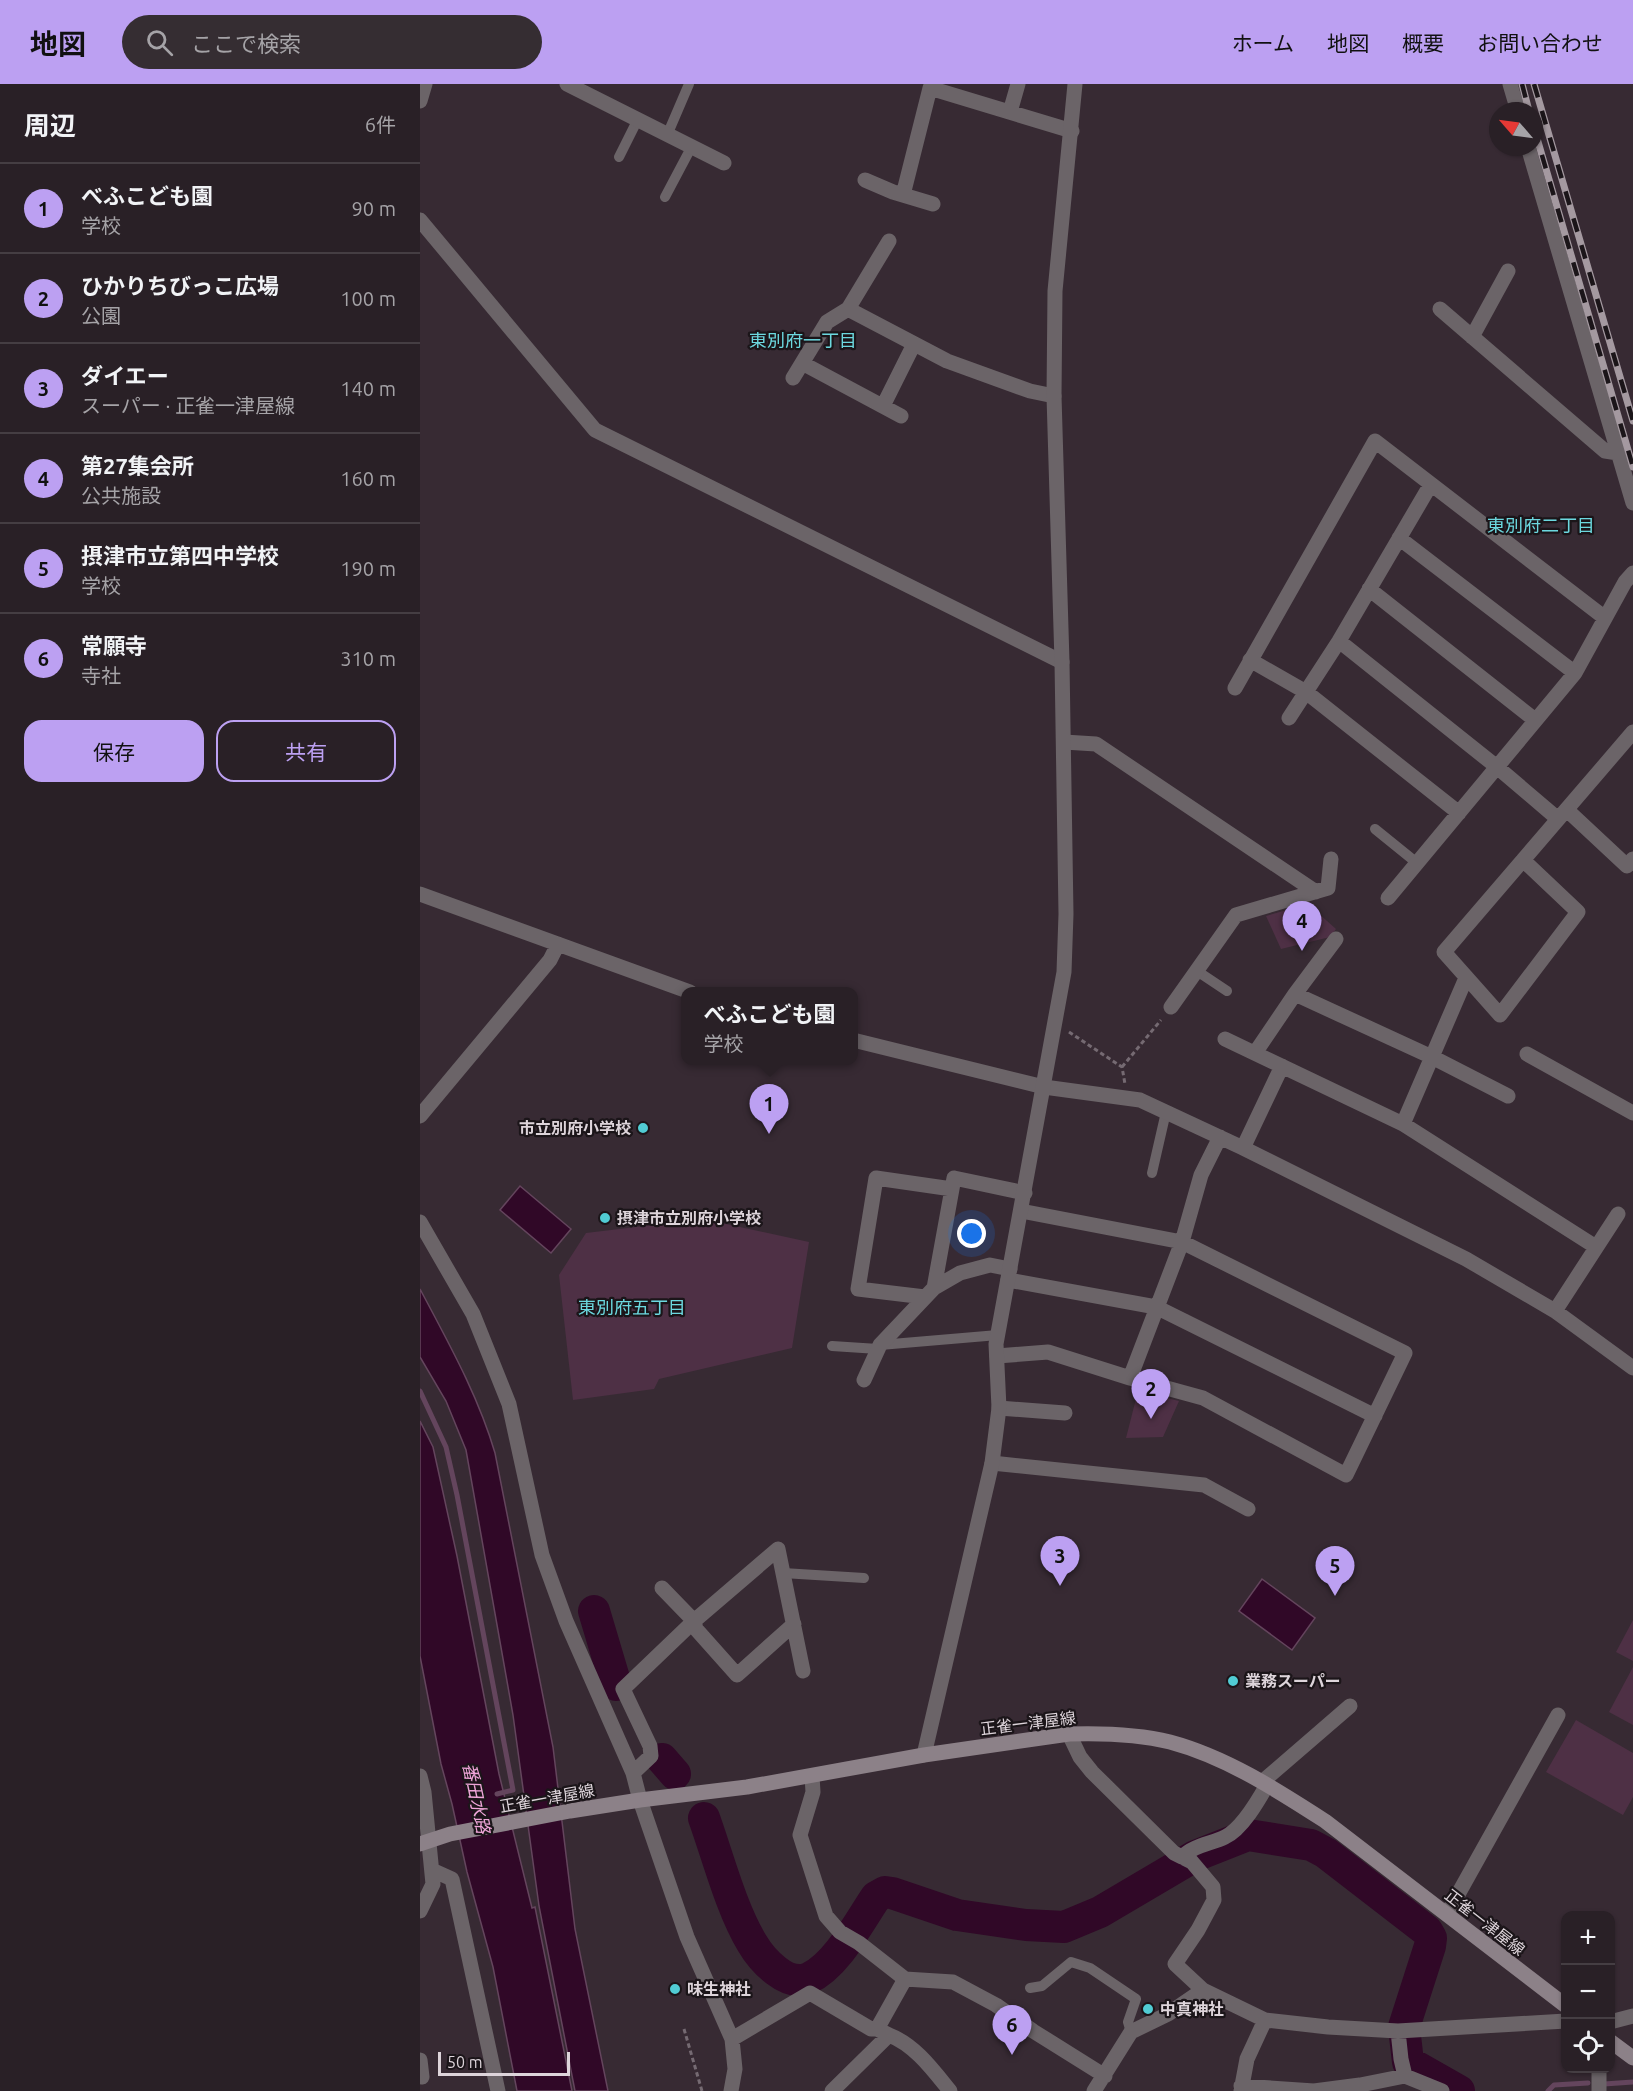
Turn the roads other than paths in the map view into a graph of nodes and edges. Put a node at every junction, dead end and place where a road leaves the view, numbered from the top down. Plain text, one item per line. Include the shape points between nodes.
1 (425, 84) edge
2 (567, 84) edge
3 (689, 84) edge
4 (1018, 84) edge
5 (1075, 84) edge
6 (1510, 84) edge
7 (941, 87) edge
8 (420, 102) edge
9 (1515, 102) edge
10 (1010, 112) junction
11 (638, 119) junction
12 (1072, 131) junction
13 (668, 134) junction
14 (692, 146) junction
15 (1531, 156) edge
16 (618, 157) dead end
17 (724, 163) dead end
18 (865, 180) dead end
19 (903, 195) junction
20 (665, 197) dead end
21 (933, 204) dead end
22 (420, 220) edge
23 (889, 241) dead end
24 (1508, 271) dead end
25 (848, 309) junction
26 (1440, 309) dead end
27 (1472, 337) junction
28 (914, 344) junction
29 (802, 363) junction
30 (793, 378) dead end
31 (1054, 396) junction
32 (883, 406) junction
33 (902, 416) dead end
34 (1618, 453) junction
35 (1431, 484) junction
36 (1633, 502) edge
37 (1399, 538) junction
38 (1633, 573) edge
39 (1369, 589) junction
40 (1605, 618) junction
41 (1339, 641) junction
42 (1250, 660) junction
43 (1062, 662) junction
44 (1575, 673) junction
45 (1235, 688) dead end
46 (1306, 692) junction
47 (1289, 718) dead end
48 (1536, 720) junction
49 (1633, 732) edge
50 (1064, 742) junction
51 (1497, 767) junction
52 (1459, 813) junction
53 (1562, 814) junction
54 (1375, 829) dead end
55 (1331, 859) dead end
56 (1633, 859) edge
57 (1523, 860) junction
58 (1417, 863) junction
59 (1316, 892) junction
60 (420, 894) edge
61 (1388, 898) dead end
62 (1336, 939) dead end
63 (558, 944) junction
64 (1197, 970) junction
65 (1466, 978) junction
66 (681, 989) edge
67 (1227, 992) dead end
68 (1295, 994) junction
69 (1171, 1007) road end
70 (1225, 1039) dead end
71 (858, 1041) edge
72 (1255, 1053) junction
73 (1527, 1054) dead end
74 (1432, 1057) junction
75 (1282, 1066) junction
76 (1044, 1087) junction
77 (1508, 1096) dead end
78 (1166, 1112) junction
79 (1633, 1113) edge
80 (420, 1116) edge
81 (1403, 1124) junction
82 (1220, 1137) junction
83 (1243, 1148) junction
84 (1152, 1173) dead end
85 (952, 1189) junction
86 (1025, 1193) junction
87 (1021, 1211) junction
88 (1618, 1214) dead end
89 (420, 1222) edge
90 (1182, 1242) junction
91 (1596, 1247) junction
92 (1009, 1275) junction
93 (929, 1293) junction
94 (1156, 1307) junction
95 (1555, 1311) junction
96 (998, 1335) junction
97 (832, 1347) dead end
98 (879, 1347) junction
99 (997, 1356) junction
100 (1633, 1368) edge
101 (1130, 1378) junction
102 (864, 1380) dead end
103 (999, 1408) junction
104 (1065, 1413) dead end
105 (1375, 1416) junction
106 (992, 1463) junction
107 (1248, 1509) dead end
108 (783, 1573) junction
109 (864, 1578) dead end
110 (662, 1588) dead end
111 (694, 1621) junction
112 (794, 1624) junction
113 (803, 1671) dead end
114 (1350, 1706) dead end
115 (1558, 1714) dead end
116 (1069, 1734) junction
117 (924, 1755) junction
118 (633, 1773) junction
119 (420, 1776) edge
120 (812, 1776) junction
121 (1264, 1783) junction
122 (640, 1800) junction
123 (425, 1842) edge
124 (1185, 1859) junction
125 (432, 1870) junction
126 (420, 1911) edge
127 (1447, 1914) junction
128 (905, 1979) junction
129 (1030, 1988) dead end
130 (1203, 1990) junction
131 (1561, 2002) edge
132 (1633, 2016) edge
133 (1265, 2020) junction
134 (1561, 2021) edge
135 (1615, 2021) edge
136 (1403, 2031) junction
137 (883, 2032) junction
138 (1131, 2032) junction
139 (732, 2039) junction
140 (1615, 2046) edge
141 (1633, 2058) edge
142 (420, 2060) edge
143 (1599, 2073) edge
144 (1105, 2076) junction
145 (1406, 2076) junction
146 (422, 2077) dead end
147 (1241, 2089) edge
148 (498, 2091) edge
149 (731, 2091) edge
150 (832, 2091) edge
151 (950, 2091) edge
152 (1094, 2091) edge
153 (1442, 2091) edge
154 (1599, 2091) edge

1 - 8 street
2 - 11 street
3 - 13 lane
4 - 10 street
5 - 12 street
6 - 9 street
7 - 10 street
7 - 19 street via 930,88
10 - 12 street
11 - 13 street
11 - 16 lane
12 - 31 street via 1055,291
13 - 14 street
14 - 17 street
14 - 20 lane
15 - 34 street
18 - 19 street
19 - 21 street
22 - 43 street via 595,430
23 - 25 street
24 - 27 street
25 - 28 street
25 - 29 street via 827,322
26 - 27 street
27 - 34 street via 1605,451
28 - 31 street via 947,361
28 - 32 street
29 - 30 street
29 - 32 street
31 - 43 street
32 - 33 street
34 - 36 street
35 - 37 street
35 - 40 street
35 - 42 street via 1375,441
37 - 39 street
37 - 44 street
38 - 40 street
39 - 41 street
39 - 48 street
40 - 44 street
41 - 46 street
41 - 51 street
42 - 45 street
42 - 46 street
43 - 50 street
44 - 48 street
46 - 47 street
46 - 52 street
48 - 51 street
49 - 53 street
50 - 59 street via 1096,744
50 - 76 street via 1064,972
51 - 52 street
51 - 53 street
52 - 58 street
53 - 56 street via 1627,866
53 - 57 street
54 - 58 lane
55 - 59 street via 1328,888
57 - 65 street via 1444,952
57 - 65 street via 1578,912 1500,1015
58 - 61 street
59 - 64 street via 1236,915
60 - 63 street
62 - 68 street
63 - 66 street
63 - 80 street via 550,960
64 - 67 lane
64 - 69 street
65 - 74 street
68 - 72 street
68 - 74 street
70 - 72 street
71 - 76 street
72 - 75 street
73 - 79 street
74 - 77 street
74 - 81 street
75 - 81 street
75 - 83 street
76 - 78 street via 1140,1100
76 - 86 street
78 - 82 street
78 - 84 lane
81 - 91 street
82 - 83 street
82 - 90 street via 1201,1175
83 - 95 street via 1466,1259
85 - 86 street via 954,1178
85 - 93 street
85 - 93 street via 876,1178 858,1289
86 - 87 street
87 - 90 street
87 - 92 street
88 - 91 street
89 - 118 street via 473,1314 509,1404 542,1555 566,1621
90 - 94 street
90 - 105 street via 1405,1353
91 - 95 street
92 - 93 street via 990,1265 960,1273
92 - 94 street
92 - 96 street
93 - 98 street
94 - 101 street
94 - 105 street
95 - 100 street
96 - 98 lane
96 - 99 street
97 - 98 lane
98 - 102 street
99 - 101 street via 1048,1352
99 - 103 street
101 - 105 street via 1203,1398 1346,1475
103 - 104 street
103 - 106 street
106 - 107 street via 1204,1485
106 - 117 street
108 - 109 lane
108 - 111 street via 778,1548
108 - 112 street
110 - 111 street
111 - 112 street via 696,1629 737,1674
111 - 118 street via 623,1689 650,1746 651,1756
112 - 113 street
114 - 121 street
115 - 127 street
116 - 117 main road, 正雀一津屋線
116 - 121 main road, 正雀一津屋線 via 1169,1742
116 - 124 street via 1092,1772 1174,1853
117 - 120 main road, 正雀一津屋線
118 - 122 street
119 - 123 street
120 - 122 main road, 正雀一津屋線
120 - 128 street via 813,1792 800,1834 826,1916 850,1939
121 - 124 street via 1258,1801 1226,1837 1203,1844
121 - 127 main road, 正雀一津屋線 via 1325,1821
122 - 123 main road, 正雀一津屋線 via 450,1834
122 - 139 street via 687,1937
123 - 125 street
124 - 130 street via 1213,1887 1214,1900 1175,1964
125 - 126 street via 433,1884
125 - 148 street via 452,1879
127 - 131 main road, 正雀一津屋線
128 - 137 street
128 - 144 street via 953,1982 996,2005
129 - 138 lane via 1042,1986 1071,1962 1090,1968 1136,1999 1128,2022
130 - 133 street
130 - 138 street via 1168,2014
132 - 135 street
133 - 136 street
133 - 147 street via 1246,2059
134 - 136 street
136 - 145 street via 1401,2059
137 - 139 street via 871,2029 810,1993
137 - 150 street
137 - 151 street via 901,2040
138 - 144 street
139 - 149 street via 735,2069
140 - 141 main road
142 - 146 street
143 - 154 street
144 - 152 street
145 - 147 street via 1314,2091
145 - 153 street

